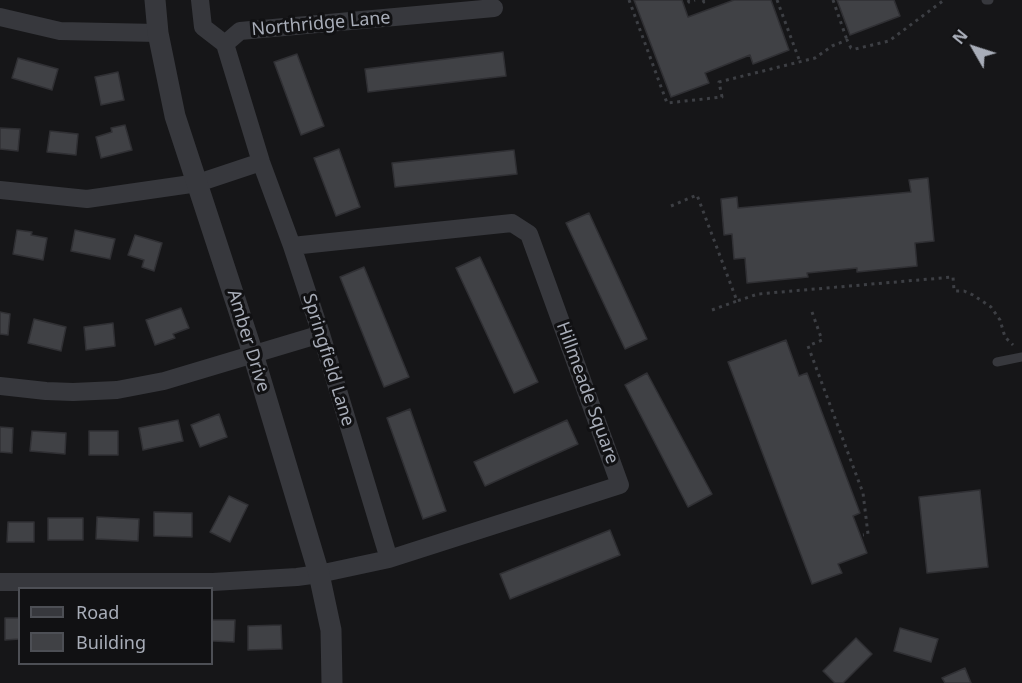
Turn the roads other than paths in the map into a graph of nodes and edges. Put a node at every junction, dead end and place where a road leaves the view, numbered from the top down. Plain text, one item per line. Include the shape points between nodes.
1 (155, 0) edge
2 (200, 0) edge
3 (494, 8) dead end
4 (0, 17) edge
5 (158, 33) junction
6 (225, 44) junction
7 (261, 162) junction
8 (198, 183) junction
9 (0, 190) edge
10 (292, 246) junction
11 (321, 334) junction
12 (253, 354) junction
13 (1022, 357) edge
14 (997, 362) dead end
15 (0, 386) edge
16 (389, 559) junction
17 (319, 574) junction
18 (0, 582) edge
19 (332, 683) edge

1 - 5 street, Amber Drive
2 - 6 street via 203,27
3 - 6 street, Northridge Lane via 240,31
4 - 5 street via 60,32
5 - 8 street, Amber Drive via 175,116
6 - 7 street, Springfield Lane
7 - 8 street
7 - 10 street, Springfield Lane
8 - 9 street via 87,199
8 - 12 street, Amber Drive
10 - 11 street, Springfield Lane
10 - 16 street, Hillmeade Square via 512,222 529,234 615,468 620,485
11 - 12 street
11 - 16 street, Springfield Lane
12 - 15 street via 164,381 117,390 73,392
12 - 17 street, Amber Drive
13 - 14 lane
16 - 17 street, Hillmeade Square
17 - 18 street, Hillmeade Square via 213,582
17 - 19 street, Amber Drive via 331,630

